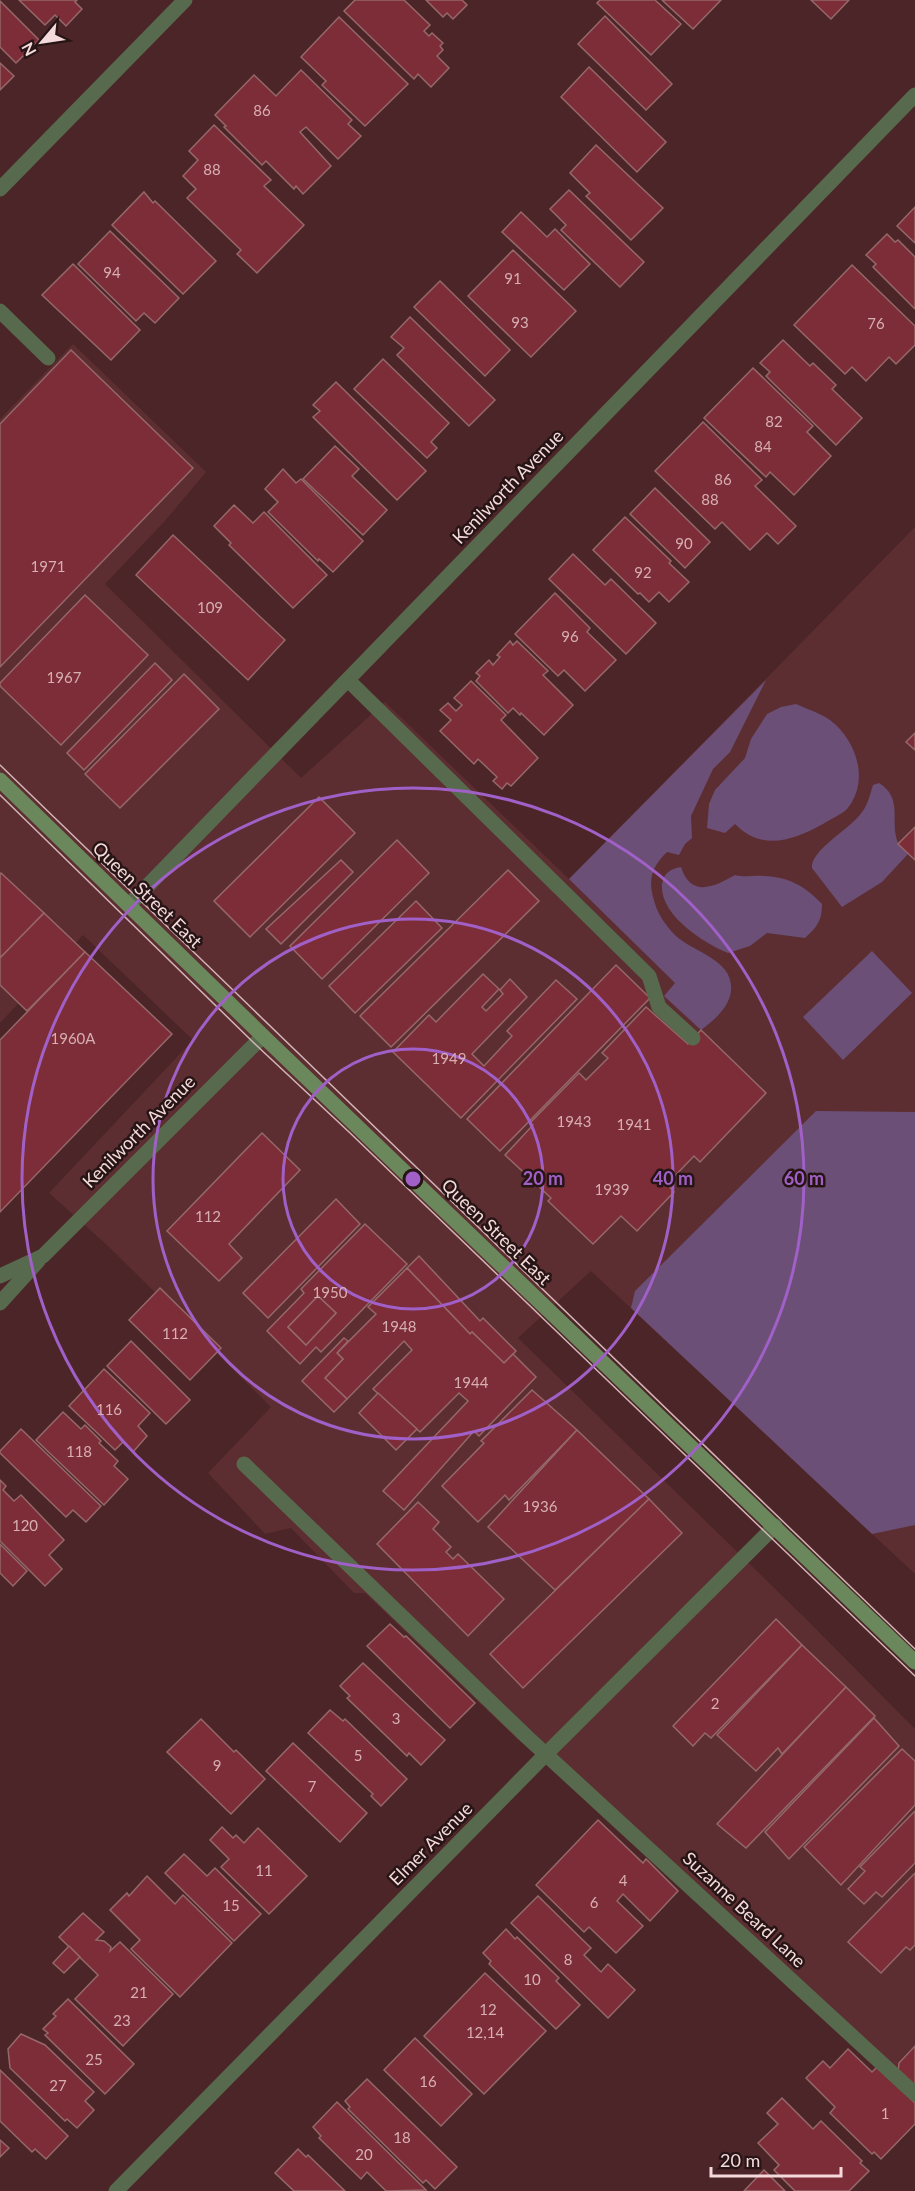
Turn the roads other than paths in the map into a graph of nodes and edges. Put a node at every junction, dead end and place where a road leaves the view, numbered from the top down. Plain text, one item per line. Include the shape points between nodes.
1 (184, 0) edge
2 (915, 95) edge
3 (0, 189) edge
4 (0, 311) edge
5 (48, 358) dead end
6 (348, 680) junction
7 (0, 780) edge
8 (129, 905) junction
9 (263, 1036) junction
10 (693, 1038) dead end
11 (43, 1256) junction
12 (0, 1276) edge
13 (0, 1304) edge
14 (244, 1464) dead end
15 (776, 1526) junction
16 (914, 1660) edge
17 (546, 1754) junction
18 (915, 2094) edge
19 (116, 2191) edge

1 - 3 street
2 - 6 street, Kenilworth Avenue
4 - 5 street
6 - 8 street, Kenilworth Avenue
6 - 10 street via 649,976 659,1006
7 - 8 main road, Queen Street East
8 - 9 main road, Queen Street East
9 - 11 street, Kenilworth Avenue
9 - 15 main road, Queen Street East
11 - 12 street, Kenilworth Avenue
11 - 13 street, Kenilworth Avenue
14 - 17 street, Suzanne Beard Lane
15 - 16 main road, Queen Street East
15 - 17 street, Elmer Avenue
17 - 18 street, Suzanne Beard Lane
17 - 19 street, Elmer Avenue

